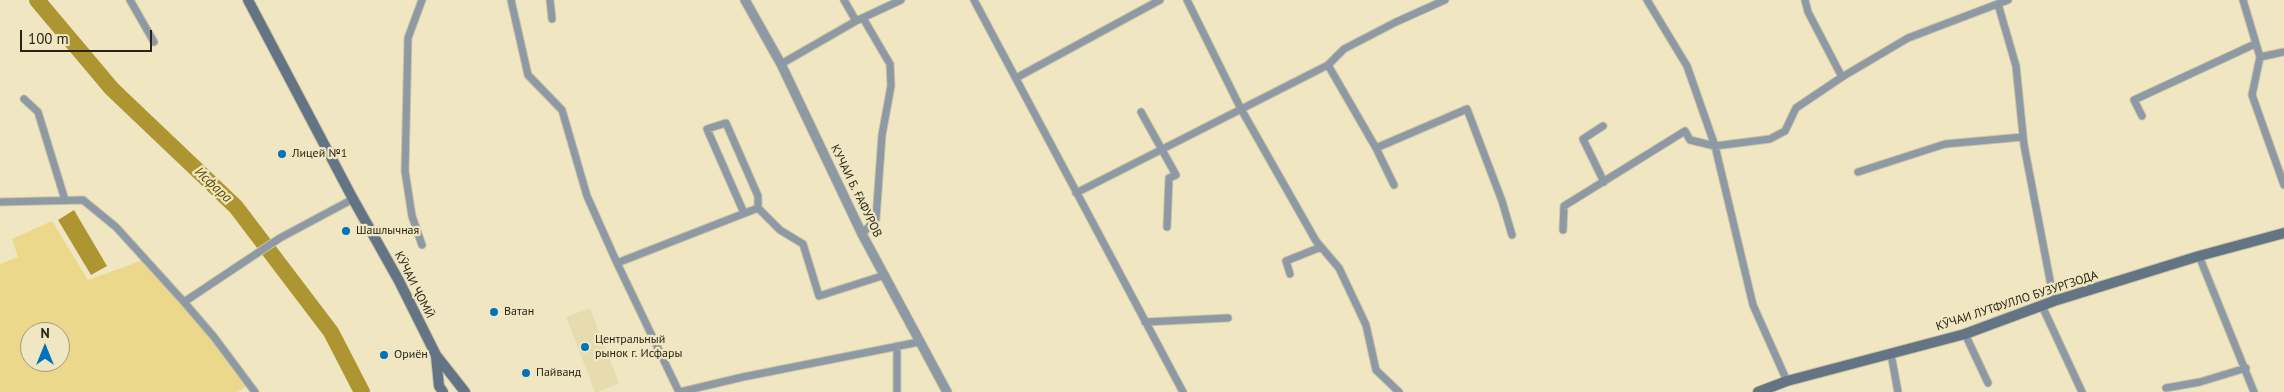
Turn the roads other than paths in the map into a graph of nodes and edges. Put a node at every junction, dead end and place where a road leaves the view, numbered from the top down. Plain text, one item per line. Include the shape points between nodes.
1 (130, 0) edge
2 (248, 0) edge
3 (422, 0) edge
4 (512, 0) edge
5 (550, 0) edge
6 (745, 0) edge
7 (844, 0) edge
8 (901, 0) edge
9 (974, 0) edge
10 (1160, 0) edge
11 (1187, 0) edge
12 (1445, 0) edge
13 (1647, 0) edge
14 (1805, 0) edge
15 (2008, 0) edge
16 (2243, 0) edge
17 (1998, 4) junction
18 (552, 19) dead end
19 (860, 20) junction
20 (154, 42) dead end
21 (2255, 44) junction
22 (2284, 52) edge
23 (2260, 57) junction
24 (781, 64) junction
25 (1328, 65) junction
26 (1842, 77) junction
27 (1016, 78) junction
28 (24, 99) dead end
29 (1242, 109) junction
30 (1141, 112) dead end
31 (2142, 116) dead end
32 (1602, 126) dead end
33 (2024, 137) junction
34 (1715, 146) junction
35 (1376, 148) junction
36 (1162, 149) junction
37 (1858, 172) dead end
38 (1604, 182) junction
39 (1394, 185) dead end
40 (2284, 185) edge
41 (1076, 193) junction
42 (353, 199) junction
43 (65, 200) junction
44 (0, 202) edge
45 (758, 208) junction
46 (744, 213) junction
47 (1167, 227) dead end
48 (1563, 230) dead end
49 (2284, 233) edge
50 (862, 234) junction
51 (1512, 235) dead end
52 (422, 245) dead end
53 (1321, 247) junction
54 (2198, 256) junction
55 (617, 263) junction
56 (1290, 274) dead end
57 (885, 275) junction
58 (2054, 301) junction
59 (184, 302) junction
60 (2042, 306) junction
61 (1228, 318) dead end
62 (1145, 322) junction
63 (1966, 334) junction
64 (919, 342) junction
65 (897, 346) junction
66 (1891, 354) junction
67 (436, 355) junction
68 (2246, 368) junction
69 (1787, 381) junction
70 (1988, 383) dead end
71 (2166, 388) dead end
72 (255, 392) edge
73 (443, 392) edge
74 (447, 392) edge
75 (464, 392) edge
76 (680, 392) edge
77 (898, 392) edge
78 (946, 392) edge
79 (1182, 392) edge
80 (1399, 392) edge
81 (1758, 392) edge
82 (1898, 392) edge
83 (2082, 392) edge
84 (2254, 392) edge

1 - 20 street
2 - 42 main road, КӮЧАИ ҶОМӢ
3 - 52 street via 408,38 405,171 412,216
4 - 55 street via 528,75 562,110 587,196
5 - 18 street
6 - 24 street, КУЧАИ Б. ҒАФУРОВ
7 - 19 street
8 - 19 street
9 - 27 street
10 - 27 street
11 - 29 street
12 - 25 street via 1344,49
13 - 34 street via 1687,66
14 - 26 street
15 - 17 street
16 - 21 street
17 - 26 street via 1908,38
17 - 33 street via 2016,66
19 - 24 street
19 - 50 street via 890,64 891,86 882,135 876,219
21 - 23 street
21 - 31 street via 2134,100
22 - 23 street
23 - 40 street via 2252,95
24 - 50 street, КУЧАИ Б. ҒАФУРОВ
25 - 29 street
25 - 35 street
26 - 34 street via 1796,108 1786,131 1770,139
27 - 41 street
28 - 43 street via 38,112
29 - 36 street
29 - 53 street
30 - 36 street
32 - 38 street via 1583,139
33 - 37 street via 1944,144
33 - 58 street
34 - 38 street via 1690,140 1686,131
34 - 69 street via 1753,305
35 - 39 street
35 - 51 street via 1467,109
36 - 41 street
36 - 47 street via 1176,174 1169,178
38 - 48 street via 1564,206
41 - 62 street
42 - 59 street via 280,238
42 - 67 main road, КӮЧАИ ҶОМӢ
43 - 44 street
43 - 59 street via 83,200 116,227
45 - 46 street
45 - 46 street via 758,196 726,123 707,129
45 - 57 street via 780,230 803,244 819,296
46 - 55 street
49 - 54 main road, КӮЧАИ ЛУТФУЛЛО БУЗУРГЗОДА
50 - 57 street, КУЧАИ Б. ҒАФУРОВ
53 - 56 street via 1286,261
53 - 80 street via 1339,268 1366,325 1376,370
54 - 58 main road, КӮЧАИ ЛУТФУЛЛО БУЗУРГЗОДА
54 - 68 street
55 - 76 street
57 - 64 street, КУЧАИ Б. ҒАФУРОВ
58 - 60 main road, КӮЧАИ ЛУТФУЛЛО БУЗУРГЗОДА
59 - 72 street
60 - 63 main road, КӮЧАИ ЛУТФУЛЛО БУЗУРГЗОДА
60 - 83 street
61 - 62 street
62 - 79 street
63 - 66 main road, КӮЧАИ ЛУТФУЛЛО БУЗУРГЗОДА
63 - 70 street
64 - 65 street
64 - 78 street, КУЧАИ Б. ҒАФУРОВ
65 - 76 street
65 - 77 street
66 - 69 main road, КӮЧАИ ЛУТФУЛЛО БУЗУРГЗОДА
66 - 82 street
67 - 73 main road
67 - 75 main road, КӮЧАИ ҶОМӢ
68 - 71 street
68 - 84 street
69 - 81 main road, КӮЧАИ ЛУТФУЛЛО БУЗУРГЗОДА
74 - 75 main road

